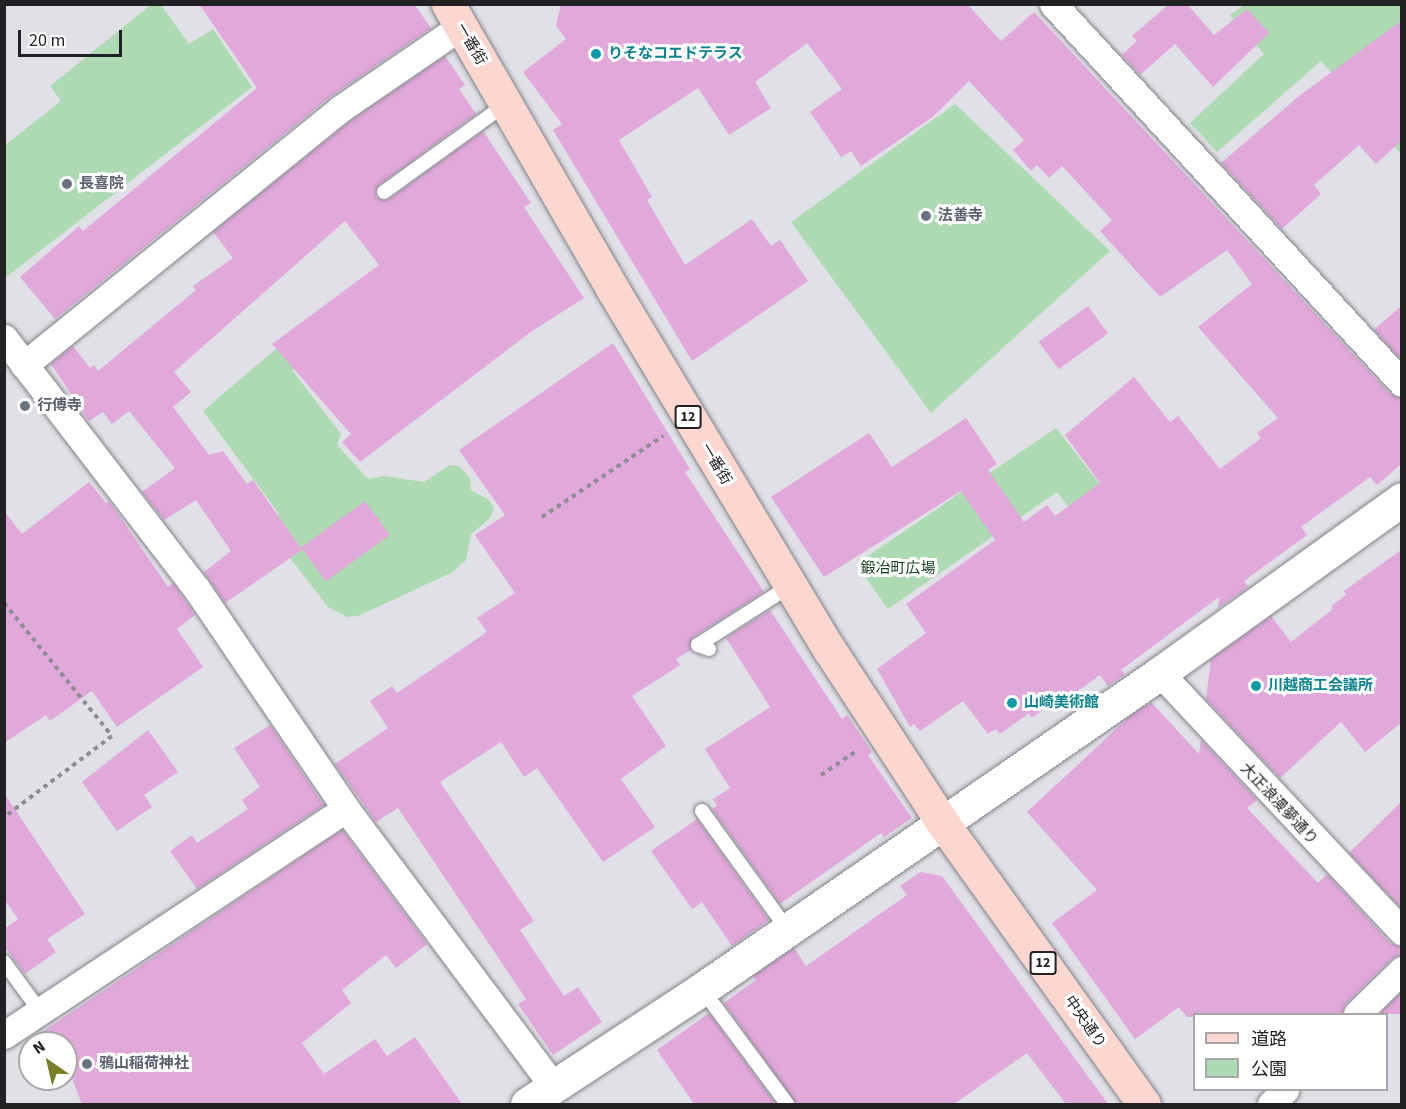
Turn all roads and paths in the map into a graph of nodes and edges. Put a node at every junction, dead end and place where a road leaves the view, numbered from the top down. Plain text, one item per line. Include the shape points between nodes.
1 (1053, 4) edge
2 (455, 15) edge
3 (506, 104) junction
4 (384, 192) dead end
5 (4, 338) edge
6 (24, 365) junction
7 (1401, 383) edge
8 (689, 419) junction
9 (1401, 499) edge
10 (542, 517) dead end
11 (790, 586) junction
12 (4, 603) edge
13 (709, 649) dead end
14 (1160, 673) junction
15 (883, 734) junction
16 (821, 775) dead end
17 (346, 809) junction
18 (702, 811) dead end
19 (4, 817) edge
20 (942, 822) junction
21 (788, 929) junction
22 (1401, 932) edge
23 (4, 962) edge
24 (1401, 970) edge
25 (702, 989) junction
26 (40, 1011) junction
27 (1358, 1013) edge
28 (4, 1035) edge
29 (553, 1086) junction
30 (1282, 1091) edge
31 (527, 1104) edge
32 (787, 1104) edge
33 (1144, 1104) edge
34 (1271, 1104) edge

1 - 7 street
2 - 3 main road, 一番街 / 12
2 - 6 street
3 - 4 lane
3 - 8 main road, 一番街 / 12
5 - 6 street
6 - 17 street via 196,588
8 - 10 path
8 - 11 main road, 一番街 / 12
9 - 14 street
11 - 13 lane via 698,645
11 - 15 main road, 一番街 / 12
12 - 19 path via 112,736
14 - 20 street
14 - 22 street, 大正浪漫夢通り
15 - 16 path
15 - 20 main road, 一番街 / 12
17 - 26 street
17 - 29 street
18 - 21 lane
20 - 21 street
20 - 33 main road, 中央通り / 12
21 - 25 street
23 - 26 lane
24 - 27 street
25 - 29 street
25 - 32 lane
26 - 28 street
29 - 31 street
30 - 34 street

